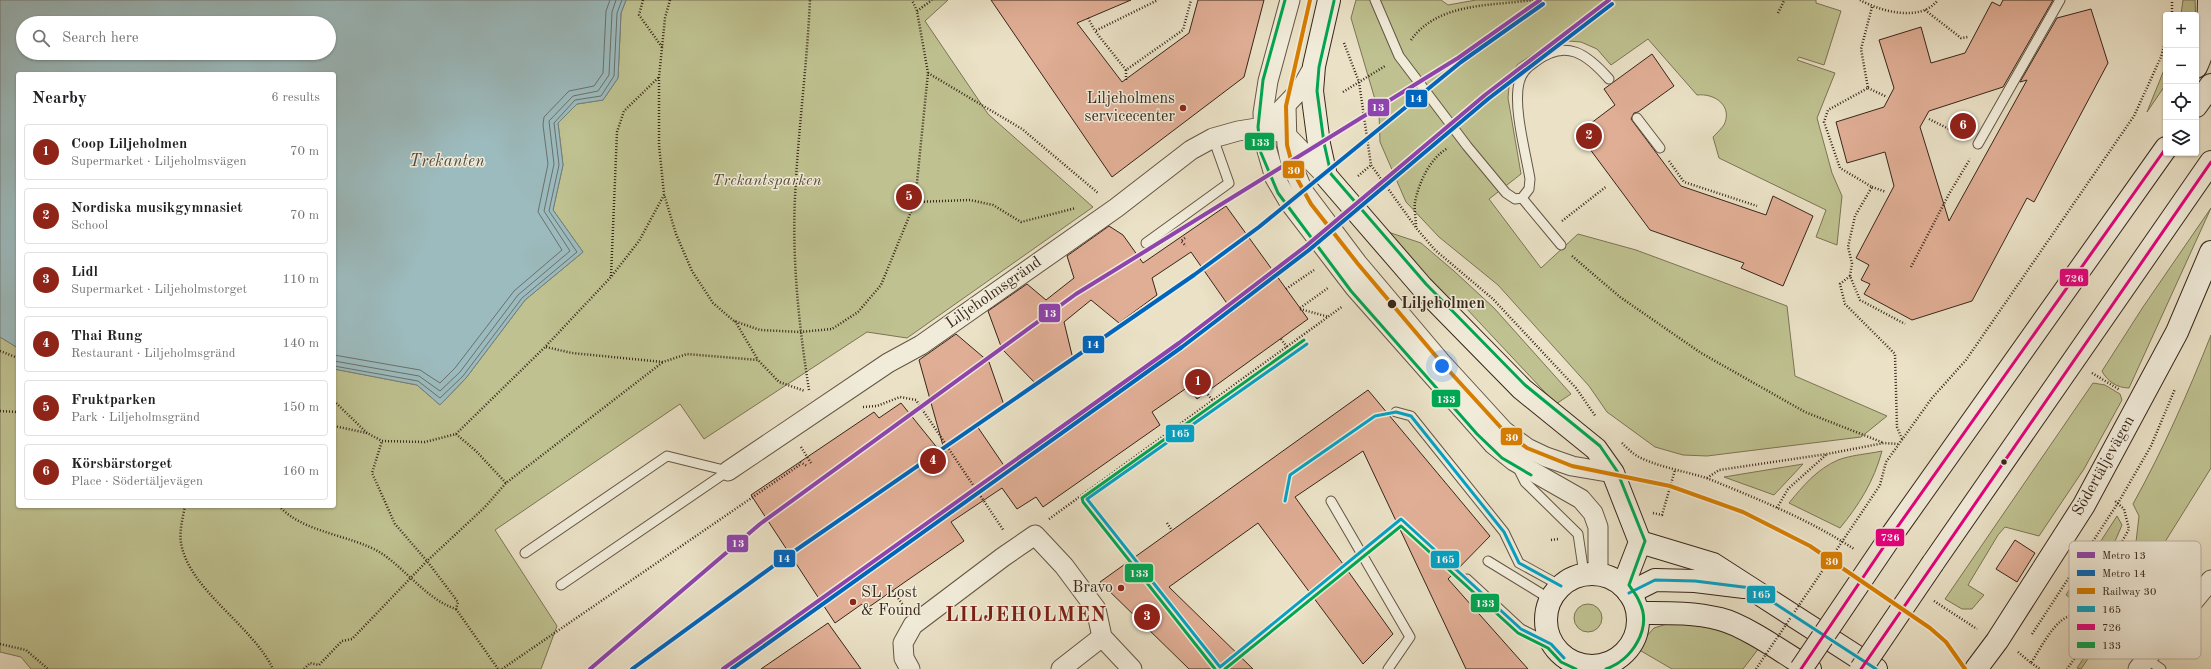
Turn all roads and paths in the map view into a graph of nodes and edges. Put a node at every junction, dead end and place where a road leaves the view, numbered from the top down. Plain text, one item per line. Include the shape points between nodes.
1 (643, 0) edge
2 (670, 0) edge
3 (810, 0) edge
4 (912, 0) edge
5 (932, 0) edge
6 (1158, 0) edge
7 (1191, 0) edge
8 (1290, 0) edge
9 (1329, 0) edge
10 (1375, 0) edge
11 (1533, 0) edge
12 (1860, 0) edge
13 (1938, 0) edge
14 (2060, 0) edge
15 (2172, 0) edge
16 (2209, 0) edge
17 (1784, 1) dead end
18 (1872, 7) junction
19 (1925, 10) junction
20 (917, 11) junction
21 (2172, 12) edge
22 (1778, 13) dead end
23 (1088, 18) dead end
24 (1095, 31) junction
25 (1968, 37) dead end
26 (1342, 39) dead end
27 (662, 47) junction
28 (2163, 48) edge
29 (1400, 56) junction
30 (2199, 61) edge
31 (1314, 66) junction
32 (1126, 70) junction
33 (928, 73) junction
34 (659, 76) junction
35 (1609, 79) dead end
36 (1126, 80) dead end
37 (1359, 82) junction
38 (2211, 85) edge
39 (1868, 88) junction
40 (1343, 92) dead end
41 (1887, 97) dead end
42 (2199, 102) edge
43 (1286, 106) junction
44 (1638, 118) dead end
45 (1929, 119) dead end
46 (1263, 127) junction
47 (1285, 134) junction
48 (2163, 137) edge
49 (1213, 138) junction
50 (1978, 144) junction
51 (1467, 146) junction
52 (1660, 148) joint
53 (2163, 152) edge
54 (2211, 162) edge
55 (1371, 165) junction
56 (1326, 176) junction
57 (1355, 178) dead end
58 (2142, 181) junction
59 (1606, 186) dead end
60 (1872, 187) junction
61 (1886, 192) dead end
62 (664, 194) junction
63 (1522, 198) junction
64 (915, 202) junction
65 (1757, 206) dead end
66 (1077, 208) dead end
67 (1116, 208) junction
68 (1565, 218) dead end
69 (1416, 229) junction
70 (1186, 238) dead end
71 (1146, 243) dead end
72 (1561, 245) joint
73 (1186, 246) dead end
74 (2211, 252) edge
75 (1911, 267) dead end
76 (1317, 268) dead end
77 (1850, 276) junction
78 (611, 277) junction
79 (1330, 286) dead end
80 (1286, 289) dead end
81 (1345, 305) dead end
82 (1329, 317) junction
83 (734, 321) junction
84 (1905, 324) dead end
85 (800, 332) junction
86 (1281, 339) dead end
87 (545, 347) junction
88 (1287, 347) junction
89 (0, 351) edge
90 (16, 357) edge
91 (758, 360) junction
92 (662, 362) junction
93 (2092, 373) dead end
94 (2122, 391) dead end
95 (1206, 392) dead end
96 (1213, 401) junction
97 (336, 403) edge
98 (857, 407) dead end
99 (0, 411) edge
100 (16, 412) edge
101 (1396, 412) dead end
102 (1600, 424) dead end
103 (336, 426) edge
104 (367, 433) junction
105 (456, 434) junction
106 (1616, 438) dead end
107 (1902, 440) junction
108 (382, 441) junction
109 (1884, 443) junction
110 (1898, 444) junction
111 (1827, 454) junction
112 (1514, 461) junction
113 (808, 466) dead end
114 (1675, 470) junction
115 (728, 471) junction
116 (1613, 473) junction
117 (1707, 479) junction
118 (506, 483) junction
119 (1331, 500) dead end
120 (2118, 503) dead end
121 (184, 508) edge
122 (282, 508) edge
123 (1777, 508) junction
124 (1651, 513) dead end
125 (1167, 523) dead end
126 (1171, 529) dead end
127 (1035, 536) junction
128 (2122, 541) edge
129 (1640, 542) junction
130 (1016, 548) junction
131 (1855, 550) dead end
132 (525, 552) dead end
133 (427, 561) junction
134 (1488, 561) dead end
135 (1591, 574) junction
136 (411, 578) junction
137 (1467, 578) dead end
138 (2211, 580) edge
139 (561, 585) dead end
140 (1751, 588) junction
141 (1626, 589) junction
142 (1555, 592) junction
143 (2201, 594) edge
144 (1932, 599) dead end
145 (456, 609) junction
146 (1638, 614) junction
147 (2069, 616) edge
148 (1980, 631) dead end
149 (1102, 637) junction
150 (0, 644) edge
151 (2019, 653) dead end
152 (1557, 657) edge
153 (2074, 659) edge
154 (2031, 663) junction
155 (1589, 668) edge
156 (48, 669) edge
157 (273, 669) edge
158 (304, 669) edge
159 (498, 669) edge
160 (502, 669) edge
161 (910, 669) edge
162 (1061, 669) edge
163 (1132, 669) edge
164 (1388, 669) edge
165 (1756, 669) edge
166 (1801, 669) edge
167 (1810, 669) edge
168 (1861, 669) edge
169 (1876, 669) edge
170 (1976, 669) edge
171 (2040, 669) edge
172 (2067, 669) edge

1 - 27 path via 640,15
2 - 27 path
3 - 85 path via 808,55 795,197
4 - 20 path
5 - 20 path
6 - 24 path
7 - 32 path via 1183,30
8 - 46 street via 1268,81
9 - 31 street
10 - 29 lane
11 - 29 path via 1450,11 1432,19 1413,37
12 - 18 path
13 - 19 path
14 - 50 lane
15 - 21 path
16 - 30 street via 2208,28
17 - 22 path
18 - 19 path via 1904,13
18 - 39 path via 1861,49
19 - 25 path via 1961,38
20 - 33 path
23 - 24 path
24 - 32 path
26 - 37 path
27 - 34 path
28 - 107 path via 2134,116 1966,360 1932,398
29 - 37 path
29 - 51 lane
31 - 43 street via 1301,89
31 - 56 street via 1312,91
32 - 36 path
33 - 64 path
33 - 67 path via 1022,128
34 - 62 path via 659,145
34 - 78 path via 624,111 617,132
35 - 63 lane via 1586,56 1557,49 1540,57 1525,69 1519,81 1517,98 1530,179 1529,189
37 - 40 path
37 - 55 path
38 - 42 street
39 - 41 path
39 - 60 path via 1828,110 1824,122 1840,168
43 - 46 street
43 - 47 street
44 - 52 lane
45 - 50 path
46 - 47 street, Liljeholmsgränd
46 - 49 street, Liljeholmsgränd via 1238,130
46 - 112 street via 1266,152 1275,178 1296,213 1377,313 1481,431
47 - 56 street, Liljeholmsgränd
47 - 116 street via 1295,175 1311,204 1397,310 1504,431 1546,458 1572,466
48 - 58 street
49 - 67 street, Liljeholmsgränd via 1191,150
49 - 71 lane via 1229,183
50 - 75 path
51 - 63 lane via 1506,193 1514,199
51 - 69 path via 1448,148 1436,157 1425,173 1415,203
52 - 65 path via 1684,182
53 - 58 street
54 - 168 street, bridge
55 - 57 path
55 - 69 path
56 - 116 street via 1422,287 1522,389 1596,449
58 - 166 street, bridge via 1891,536
59 - 68 path
60 - 61 path
60 - 77 path via 1855,216 1848,247 1852,262
62 - 78 path via 639,241
62 - 83 path via 676,234 692,271 713,303
63 - 72 lane
64 - 66 path via 970,200 993,205 1021,222
64 - 85 path via 881,285 858,312 832,329
67 - 115 street, Liljeholmsgränd via 921,345 888,363
69 - 102 path via 1435,250 1498,304 1576,388
70 - 73 path via 1182,241
72 - 109 path via 1585,269 1620,297 1701,353 1805,412
74 - 170 street, Södertäljevägen via 2177,332 2084,505 1997,641
76 - 80 path
77 - 84 path via 1860,300
77 - 107 path via 1840,284 1845,304 1894,354 1897,427
78 - 87 path
79 - 82 path via 1300,308
81 - 82 path
82 - 88 path
83 - 85 path via 760,330
83 - 91 path
85 - 91 path via 810,393 779,382
86 - 88 path
87 - 92 path via 572,353
87 - 105 path
88 - 96 path
89 - 90 path
91 - 92 path via 687,354
92 - 118 path
93 - 94 path
95 - 96 path
96 - 127 path via 1046,522
97 - 104 path
98 - 130 path via 877,406 900,397 916,400
99 - 100 path
101 - 142 lane via 1411,416 1504,532 1519,564
103 - 104 path
104 - 108 path
105 - 108 path via 425,442
105 - 118 path
106 - 114 path via 1638,457
107 - 110 path
108 - 133 path via 372,473 395,524
109 - 110 path
109 - 111 path
110 - 165 path, bridge via 1886,462 1880,485
111 - 117 path via 1719,470
111 - 123 path via 1788,489
112 - 135 lane via 1525,482 1578,534
112 - 135 street via 1581,499 1593,513 1598,527
113 - 160 path via 800,463
114 - 117 path
114 - 124 path via 1662,515
115 - 132 lane via 667,456
115 - 139 lane
116 - 129 street
117 - 123 path
118 - 133 path via 485,507
119 - 164 lane via 1410,637
120 - 128 path via 2124,509 2129,529
121 - 157 path via 181,542 191,568 255,642
122 - 136 path via 305,523 330,534 364,544
123 - 131 path via 1836,537
125 - 126 path
127 - 130 street
127 - 149 street via 1064,566 1096,609
129 - 140 street via 1713,564
129 - 141 street
130 - 161 street via 913,625 903,643 904,658
133 - 136 path
133 - 145 path via 458,602
134 - 142 lane
135 - 141 street via 1614,580
135 - 142 street via 1571,579
136 - 145 path via 446,606
136 - 158 path via 352,639 342,641 319,665 310,663
137 - 152 lane via 1521,629
138 - 143 street
140 - 141 street via 1695,581 1655,580
140 - 169 street
141 - 146 street
142 - 152 street via 1545,620
144 - 148 path
145 - 159 path
146 - 155 street via 1638,629 1628,649 1614,661
146 - 167 street via 1688,613 1721,619 1743,629
147 - 154 path via 2058,623
149 - 162 street
149 - 163 street
150 - 156 path via 26,650
151 - 154 path
152 - 155 street
153 - 172 path
154 - 171 path

